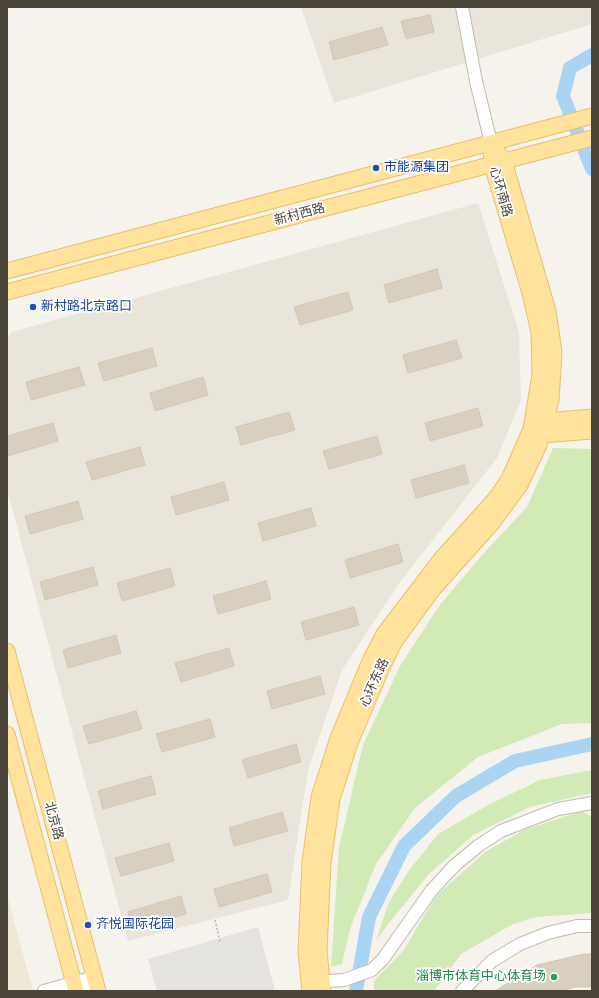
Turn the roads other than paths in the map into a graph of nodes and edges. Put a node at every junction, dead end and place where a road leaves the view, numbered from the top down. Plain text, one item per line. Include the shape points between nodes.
1 (462, 7) edge
2 (592, 116) edge
3 (592, 138) edge
4 (491, 143) junction
5 (498, 163) junction
6 (7, 271) edge
7 (7, 292) edge
8 (592, 417) edge
9 (540, 428) junction
10 (592, 431) edge
11 (7, 651) edge
12 (7, 734) edge
13 (592, 802) edge
14 (592, 926) edge
15 (96, 985) edge
16 (316, 987) edge
17 (77, 988) edge
18 (44, 991) edge
19 (462, 991) edge

1 - 4 street
2 - 4 main road, 新村西路
3 - 5 main road, 新村西路
4 - 5 main road, 心环南路
4 - 6 main road, 新村西路
5 - 7 main road, 新村西路
5 - 9 main road, 心环南路 via 543,290 552,331 554,375
8 - 9 main road
9 - 10 main road
9 - 16 main road, 心环东路 via 497,497 442,558 384,634 353,700 328,766 319,796 314,827 306,952
11 - 15 main road, 北京路
12 - 17 main road, 北京路
13 - 16 street via 558,809 528,820 501,831 478,846 454,866 431,891 383,959 372,970
14 - 19 street via 577,926 548,933 520,944 492,961
15 - 17 street
17 - 18 street

